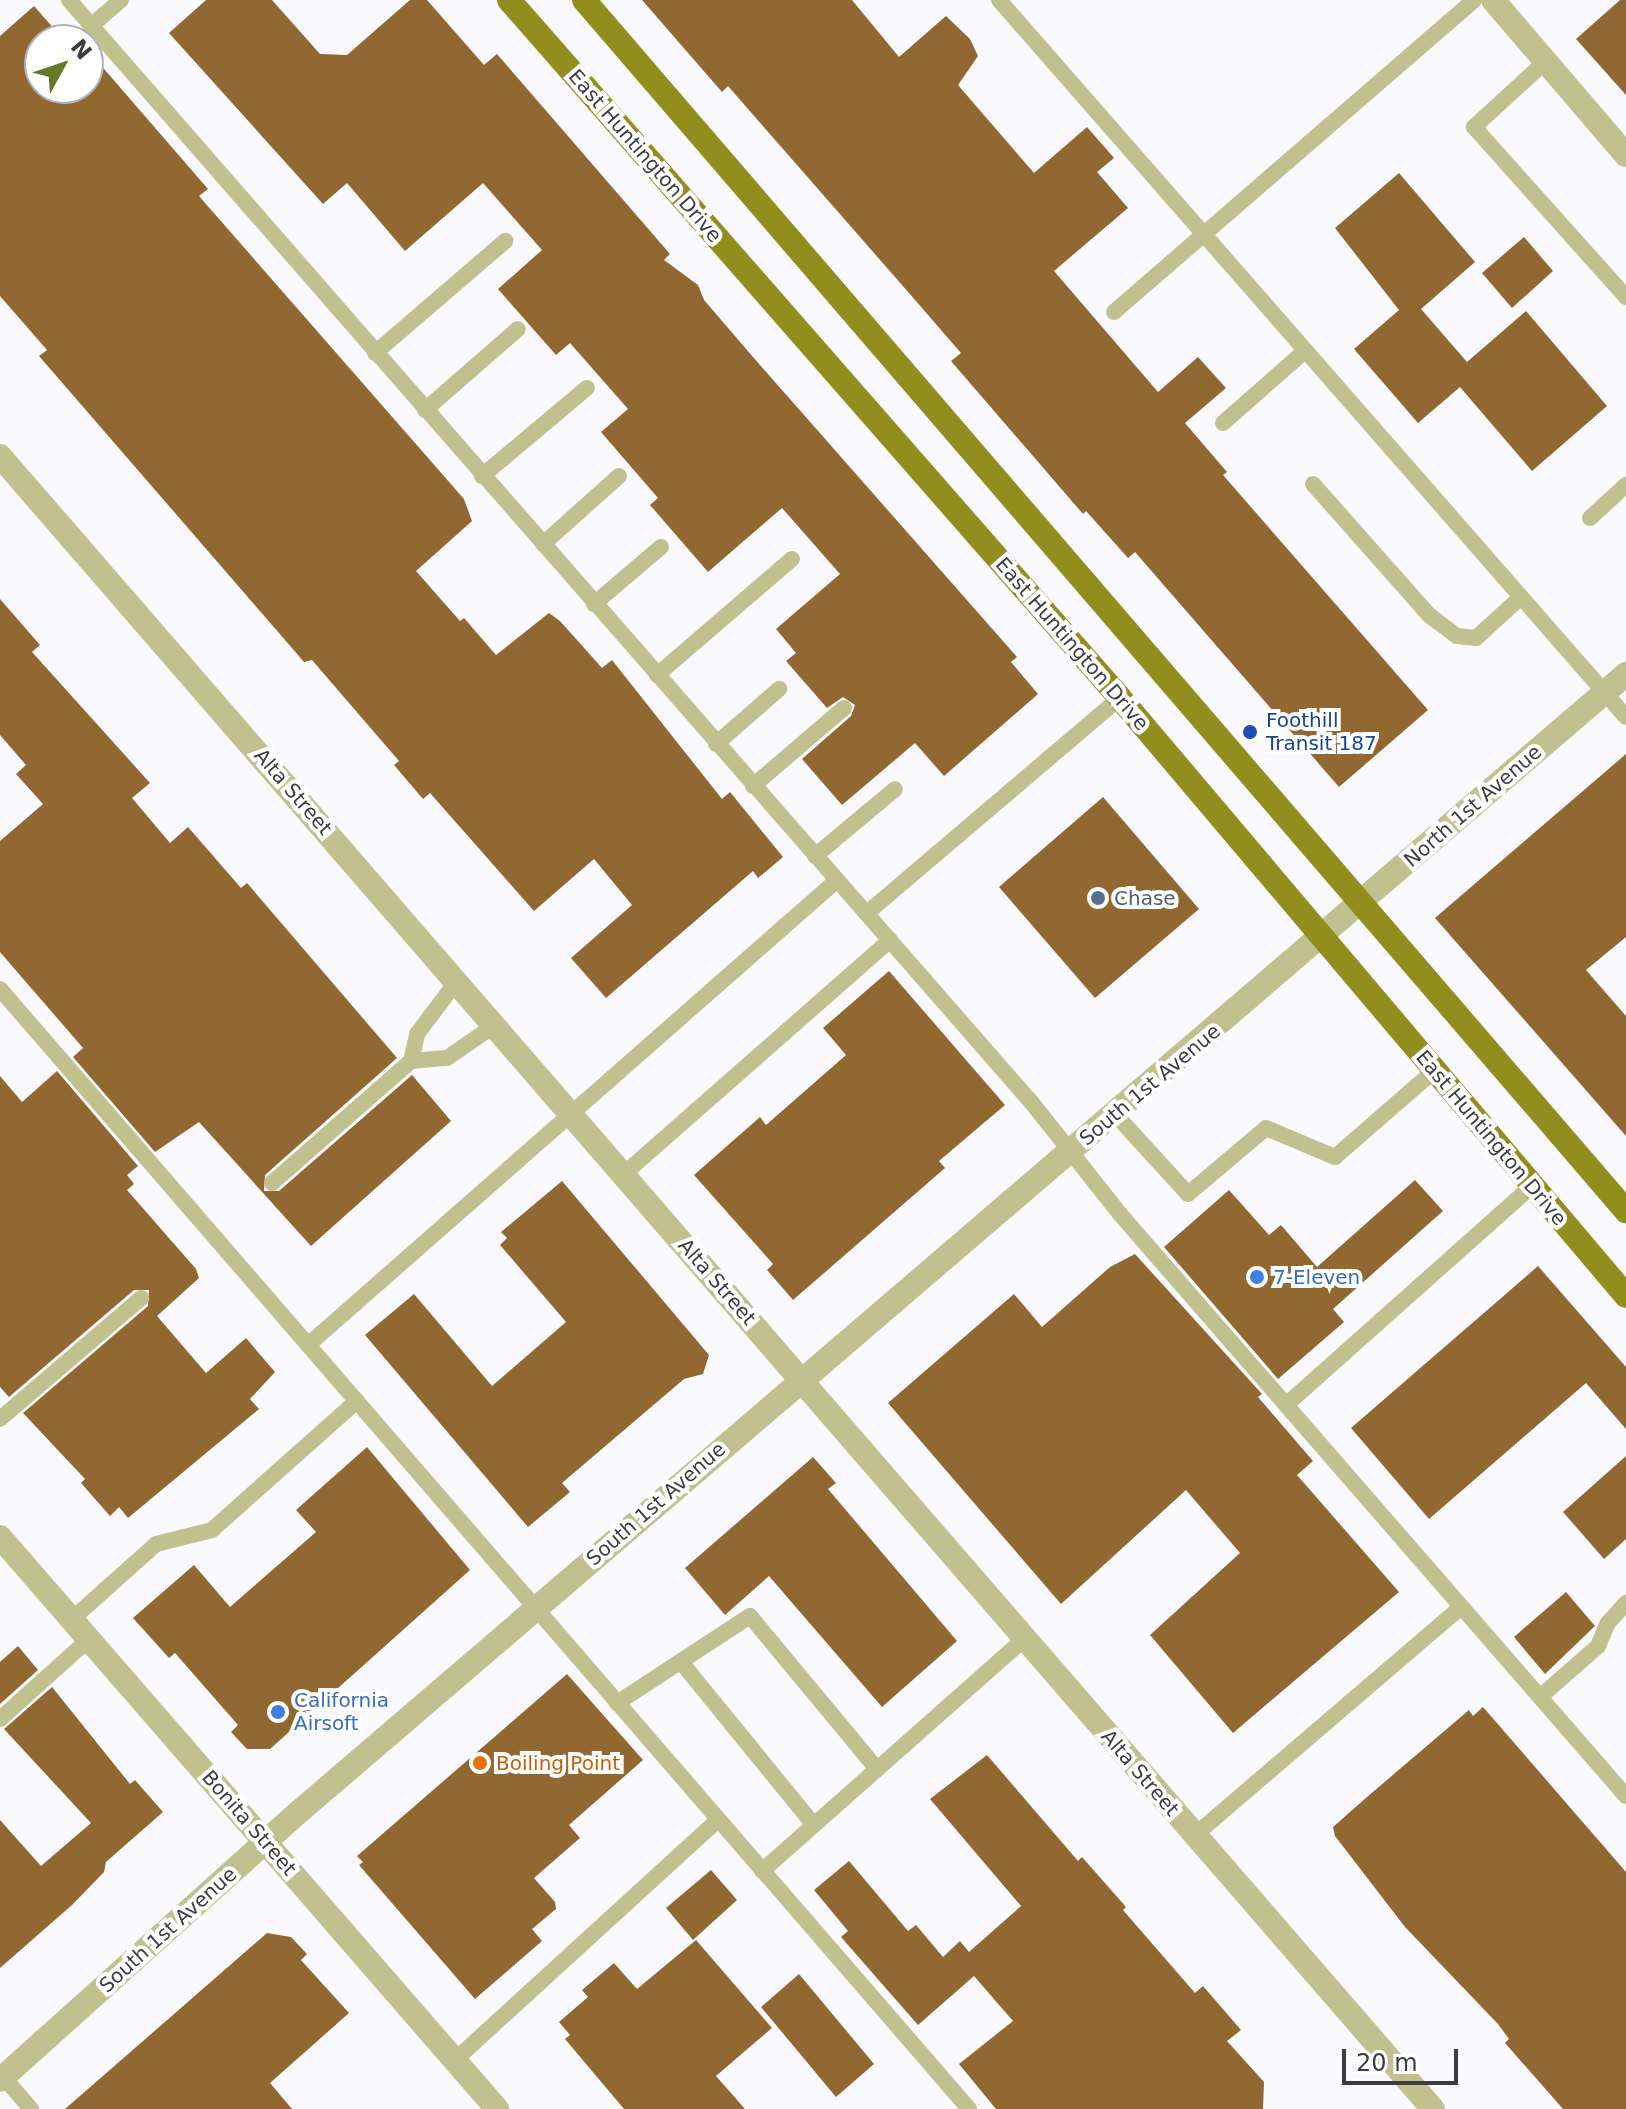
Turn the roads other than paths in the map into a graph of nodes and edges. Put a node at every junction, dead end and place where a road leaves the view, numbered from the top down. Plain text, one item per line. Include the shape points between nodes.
1 (69, 0) edge
2 (121, 0) edge
3 (509, 0) edge
4 (584, 0) edge
5 (999, 0) edge
6 (1474, 0) edge
7 (1493, 0) edge
8 (89, 24) edge
9 (93, 24) edge
10 (104, 41) edge
11 (1546, 61) junction
12 (1626, 155) edge
13 (1203, 234) junction
14 (505, 241) dead end
15 (1626, 297) edge
16 (1114, 312) dead end
17 (518, 329) dead end
18 (1305, 351) junction
19 (375, 353) junction
20 (587, 388) dead end
21 (425, 410) junction
22 (1223, 423) dead end
23 (0, 456) edge
24 (482, 476) junction
25 (619, 476) dead end
26 (1313, 484) dead end
27 (1626, 485) edge
28 (1590, 518) dead end
29 (543, 544) junction
30 (661, 547) dead end
31 (792, 559) dead end
32 (1521, 597) junction
33 (594, 604) junction
34 (1626, 674) edge
35 (657, 675) junction
36 (779, 689) dead end
37 (1605, 693) junction
38 (1120, 698) junction
39 (844, 708) dead end
40 (1626, 717) edge
41 (716, 744) junction
42 (753, 786) junction
43 (895, 789) dead end
44 (815, 856) junction
45 (836, 881) junction
46 (1361, 904) junction
47 (867, 913) junction
48 (1321, 938) junction
49 (890, 940) junction
50 (457, 981) junction
51 (0, 989) edge
52 (495, 1025) junction
53 (411, 1061) junction
54 (1434, 1071) junction
55 (571, 1110) junction
56 (1115, 1114) junction
57 (1069, 1154) junction
58 (625, 1173) junction
59 (272, 1183) dead end
60 (1531, 1187) junction
61 (1626, 1211) edge
62 (1626, 1296) edge
63 (141, 1298) dead end
64 (308, 1345) junction
65 (800, 1380) junction
66 (357, 1401) junction
67 (1286, 1405) junction
68 (0, 1419) edge
69 (0, 1537) edge
70 (1626, 1603) edge
71 (1461, 1607) junction
72 (537, 1609) junction
73 (70, 1621) junction
74 (1023, 1640) junction
75 (87, 1641) junction
76 (681, 1662) junction
77 (1540, 1697) junction
78 (617, 1703) junction
79 (0, 1719) edge
80 (877, 1769) junction
81 (1626, 1796) edge
82 (718, 1820) junction
83 (814, 1825) junction
84 (1195, 1835) junction
85 (266, 1841) junction
86 (762, 1871) junction
87 (455, 2060) junction
88 (1, 2077) edge
89 (31, 2109) edge
90 (497, 2109) edge
91 (969, 2109) edge
92 (1433, 2109) edge

1 - 8 lane
2 - 9 lane
3 - 38 main road, East Huntington Drive
4 - 46 main road
5 - 13 lane
6 - 13 lane
7 - 11 street
10 - 19 lane
11 - 12 street
11 - 15 lane via 1474,127
13 - 16 lane
13 - 18 lane
14 - 19 lane
17 - 21 lane
18 - 22 lane
18 - 32 lane
19 - 21 lane
20 - 24 lane
21 - 24 lane
23 - 50 street, Alta Street
24 - 29 lane
25 - 29 lane
26 - 32 lane via 1429,615 1457,636 1476,638
27 - 28 lane
29 - 33 lane
30 - 33 lane
31 - 35 lane
32 - 37 lane
33 - 35 lane
34 - 37 street, North 1st Avenue
35 - 41 lane
36 - 41 lane
37 - 40 lane
37 - 46 street, North 1st Avenue
38 - 47 lane
38 - 48 main road, East Huntington Drive
39 - 42 lane
41 - 42 lane
42 - 44 lane
43 - 44 lane
44 - 45 lane
45 - 47 lane
45 - 55 lane
46 - 48 street, North 1st Avenue
46 - 61 main road
47 - 49 lane
48 - 54 main road, East Huntington Drive
48 - 56 street, South 1st Avenue
49 - 57 lane via 1032,1103
49 - 58 lane
50 - 52 street, Alta Street
50 - 53 lane via 417,1034
51 - 64 lane
52 - 53 lane via 447,1058
52 - 55 street, Alta Street
53 - 59 lane
54 - 56 lane via 1335,1157 1266,1128 1188,1194
54 - 60 main road, East Huntington Drive
55 - 58 street, Alta Street
55 - 64 lane
56 - 57 street, South 1st Avenue
57 - 65 street, South 1st Avenue
57 - 67 lane
58 - 65 street, Alta Street
60 - 62 main road, East Huntington Drive
60 - 67 lane
63 - 68 lane
64 - 66 lane
65 - 72 street, South 1st Avenue
65 - 74 street, Alta Street
66 - 72 lane
66 - 73 lane via 212,1530 156,1544
67 - 71 lane
69 - 73 street, Bonita Street
70 - 77 lane via 1608,1623 1598,1646
71 - 77 lane
71 - 84 lane
72 - 78 lane
72 - 85 street, South 1st Avenue
73 - 75 street, Bonita Street
74 - 80 lane
74 - 84 street, Alta Street
75 - 79 lane
75 - 85 street, Bonita Street
76 - 78 lane
76 - 80 lane via 750,1616
76 - 83 lane
77 - 81 lane
78 - 82 lane
80 - 83 lane
82 - 86 lane
82 - 87 lane
83 - 86 lane
84 - 92 street, Alta Street
85 - 87 street, Bonita Street
85 - 88 street, South 1st Avenue
86 - 91 lane
87 - 90 street, Bonita Street
88 - 89 lane

